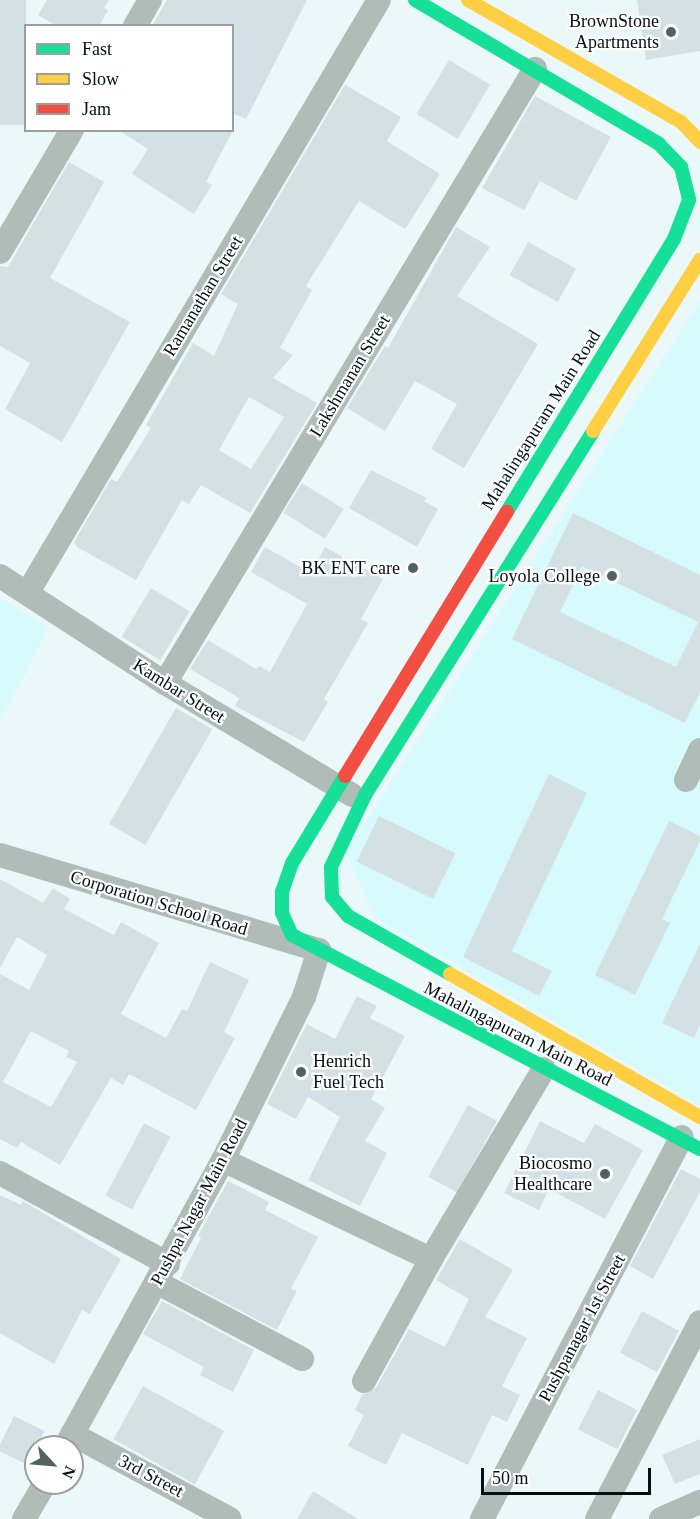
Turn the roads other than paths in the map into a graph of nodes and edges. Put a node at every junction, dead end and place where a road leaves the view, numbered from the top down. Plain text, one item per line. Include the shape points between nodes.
1 (150, 0) edge
2 (379, 0) edge
3 (468, 0) edge
4 (422, 2) edge
5 (136, 24) edge
6 (535, 69) junction
7 (71, 132) edge
8 (700, 142) edge
9 (0, 252) edge
10 (700, 260) edge
11 (0, 576) edge
12 (28, 592) junction
13 (165, 683) junction
14 (700, 750) edge
15 (686, 780) dead end
16 (335, 788) junction
17 (363, 800) junction
18 (0, 855) edge
19 (335, 931) junction
20 (544, 1069) junction
21 (700, 1117) edge
22 (691, 1143) edge
23 (223, 1160) junction
24 (0, 1173) edge
25 (431, 1259) junction
26 (163, 1273) junction
27 (700, 1322) edge
28 (302, 1359) dead end
29 (364, 1381) dead end
30 (72, 1435) edge
31 (84, 1447) edge
32 (38, 1495) edge
33 (700, 1503) edge
34 (24, 1519) edge
35 (230, 1519) edge
36 (482, 1519) edge
37 (597, 1519) edge
38 (661, 1519) edge

1 - 5 street
2 - 12 street, Ramanathan Street
3 - 8 main road via 681,122
4 - 6 main road, Mahalingapuram Main Road
6 - 13 street, Lakshmanan Street
6 - 16 main road, Mahalingapuram Main Road via 659,144 681,167 689,200 674,239
7 - 9 street
10 - 17 main road, Mahalingapuram Main Road
11 - 12 street, Kambar Street
12 - 13 street, Kambar Street
13 - 16 street, Kambar Street
14 - 15 street
16 - 17 street, Kambar Street
16 - 19 main road, Mahalingapuram Main Road via 292,862 282,892 282,914 292,935
17 - 19 main road, Mahalingapuram Main Road via 331,867
18 - 19 street, Corporation School Road
19 - 20 main road, Mahalingapuram Main Road
19 - 21 main road, Mahalingapuram Main Road
19 - 23 street, Pushpa Nagar Main Road
20 - 22 main road, Mahalingapuram Main Road
20 - 25 street
22 - 36 street, Pushpanagar 1st Street
23 - 25 street
23 - 26 street, Pushpa Nagar Main Road
24 - 26 street
25 - 29 street
26 - 28 street
26 - 30 street, Pushpa Nagar Main Road
27 - 37 street
31 - 35 street, 3rd Street
32 - 34 street
33 - 38 street

